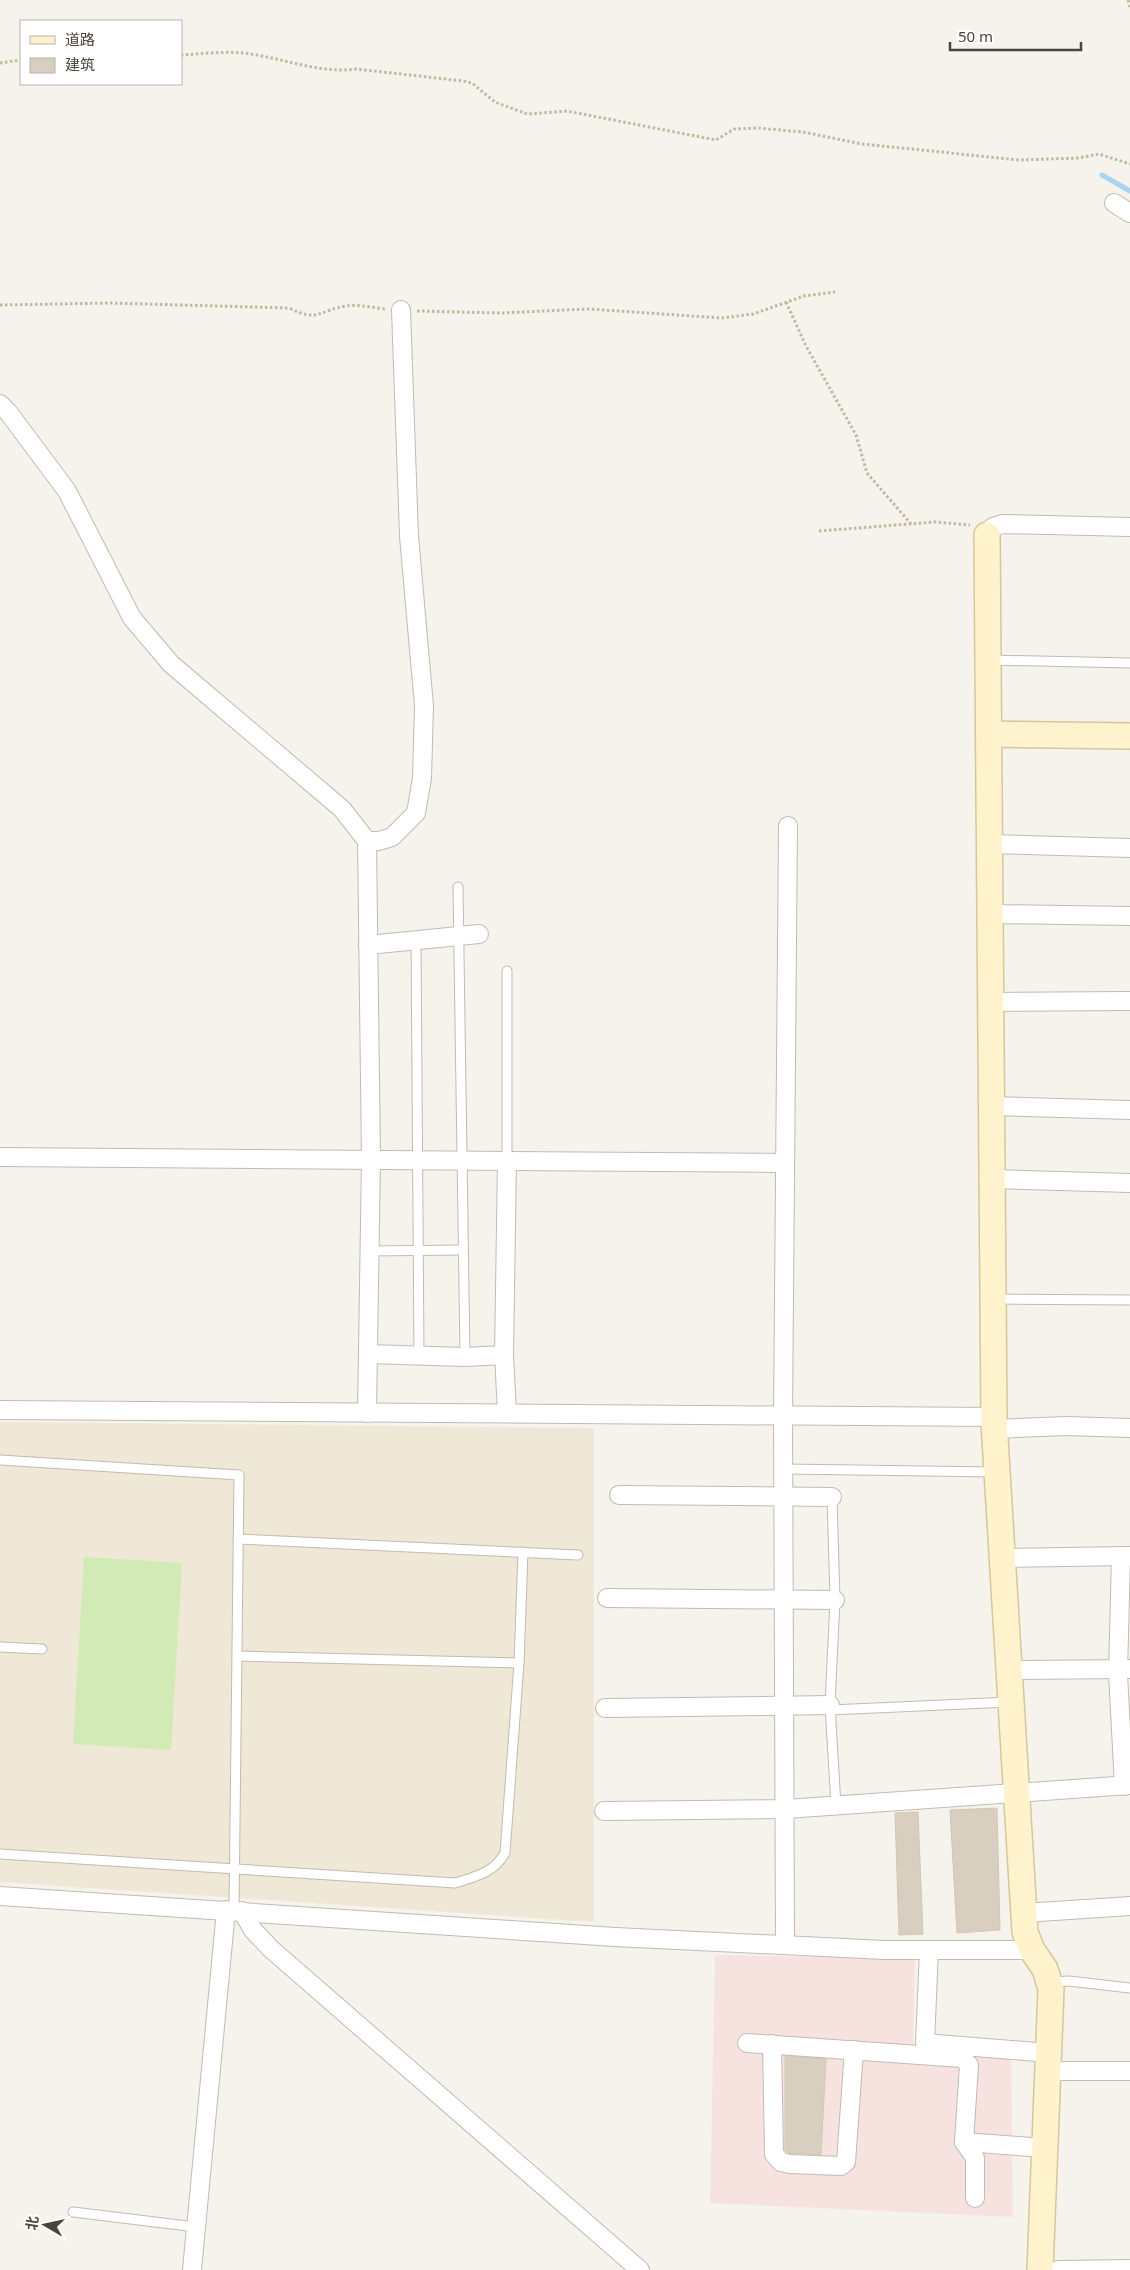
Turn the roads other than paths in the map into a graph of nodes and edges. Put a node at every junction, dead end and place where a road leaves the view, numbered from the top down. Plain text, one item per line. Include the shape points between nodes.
1 (1114, 203) dead end
2 (1130, 213) edge
3 (401, 310) dead end
4 (0, 404) edge
5 (1130, 527) edge
6 (987, 536) joint
7 (988, 660) junction
8 (1130, 664) edge
9 (989, 734) junction
10 (1130, 736) edge
11 (788, 826) dead end
12 (367, 840) junction
13 (990, 844) junction
14 (1130, 848) edge
15 (458, 887) dead end
16 (990, 914) junction
17 (1130, 916) edge
18 (479, 934) dead end
19 (458, 936) junction
20 (416, 940) junction
21 (368, 945) junction
22 (507, 971) dead end
23 (1130, 1001) edge
24 (991, 1002) junction
25 (992, 1106) junction
26 (1130, 1110) edge
27 (0, 1157) edge
28 (371, 1159) junction
29 (418, 1160) junction
30 (462, 1160) junction
31 (507, 1160) junction
32 (785, 1163) junction
33 (992, 1179) junction
34 (1130, 1183) edge
35 (463, 1250) junction
36 (369, 1251) junction
37 (418, 1251) junction
38 (993, 1299) junction
39 (1130, 1300) edge
40 (368, 1354) junction
41 (504, 1355) junction
42 (419, 1356) junction
43 (465, 1357) junction
44 (0, 1410) edge
45 (367, 1413) junction
46 (507, 1413) junction
47 (783, 1416) junction
48 (994, 1423) junction
49 (1130, 1428) edge
50 (0, 1460) edge
51 (784, 1469) junction
52 (997, 1472) junction
53 (619, 1495) dead end
54 (784, 1496) junction
55 (832, 1497) joint
56 (238, 1539) junction
57 (523, 1552) junction
58 (578, 1555) dead end
59 (1126, 1556) edge
60 (1002, 1558) junction
61 (607, 1598) dead end
62 (784, 1600) junction
63 (835, 1600) junction
64 (0, 1647) edge
65 (42, 1649) dead end
66 (237, 1656) junction
67 (519, 1664) junction
68 (1124, 1668) edge
69 (1009, 1670) junction
70 (1011, 1702) junction
71 (786, 1705) junction
72 (606, 1708) dead end
73 (830, 1708) junction
74 (1127, 1786) edge
75 (1017, 1793) junction
76 (836, 1806) junction
77 (786, 1809) junction
78 (604, 1811) dead end
79 (0, 1854) edge
80 (234, 1870) junction
81 (0, 1896) edge
82 (1130, 1906) edge
83 (234, 1911) junction
84 (1024, 1912) junction
85 (785, 1945) junction
86 (929, 1950) junction
87 (1032, 1950) junction
88 (1049, 1982) junction
89 (1130, 1988) edge
90 (747, 2042) dead end
91 (772, 2044) junction
92 (854, 2050) junction
93 (1048, 2062) junction
94 (1130, 2071) edge
95 (964, 2142) junction
96 (1045, 2148) junction
97 (974, 2198) dead end
98 (73, 2212) dead end
99 (196, 2227) junction
100 (1130, 2269) edge
101 (192, 2270) edge
102 (640, 2270) edge
103 (1040, 2270) edge
104 (1058, 2270) edge

1 - 2 street
3 - 12 street via 409,536 424,706 422,778 416,813 392,837
4 - 12 street via 67,491 132,618 171,664 342,809
5 - 6 street via 1002,524 993,527
6 - 7 street
7 - 8 lane
7 - 9 street
9 - 10 street
9 - 13 street
11 - 32 street
12 - 21 street
13 - 14 street
13 - 16 street
15 - 19 lane
16 - 17 street
16 - 24 street
18 - 19 street
19 - 20 street
19 - 30 lane
20 - 21 street
20 - 29 lane
21 - 28 street
22 - 31 lane
23 - 24 street
24 - 25 street
25 - 26 street
25 - 33 street
27 - 28 street
28 - 29 street
28 - 36 street
29 - 30 street
29 - 37 lane
30 - 31 street
30 - 35 lane
31 - 32 street
31 - 41 street
32 - 47 street
33 - 34 street
33 - 38 street
35 - 37 lane
35 - 43 lane
36 - 37 lane
36 - 40 street
37 - 42 lane
38 - 39 lane
38 - 48 street
40 - 42 street
40 - 45 street
41 - 43 street
41 - 46 street
42 - 43 street
44 - 45 street
45 - 46 street
46 - 47 street
47 - 48 street
47 - 51 street
48 - 49 street
48 - 52 street
50 - 56 lane via 239,1475
51 - 52 lane
51 - 54 street
52 - 60 street
53 - 54 street
54 - 55 street
54 - 62 street
55 - 63 lane
56 - 57 lane
56 - 66 lane
57 - 58 lane
57 - 67 lane
59 - 60 street
59 - 68 street
60 - 69 street
61 - 62 street
62 - 63 street
62 - 71 street
63 - 73 lane
64 - 65 lane
66 - 67 lane
66 - 80 lane
67 - 80 lane via 505,1853 500,1863 479,1876 456,1883
68 - 69 street
68 - 74 street
69 - 70 street
70 - 73 lane
70 - 75 street
71 - 72 street
71 - 73 street
71 - 77 street
73 - 76 lane
74 - 75 street
75 - 76 street
75 - 84 street
76 - 77 street
77 - 78 street
77 - 85 street
79 - 80 lane
80 - 83 lane
81 - 83 street
82 - 84 street
83 - 85 street
83 - 99 street
83 - 102 street via 271,1949
84 - 87 street via 1025,1932
85 - 86 street
86 - 87 street
86 - 93 street via 925,2042
87 - 88 street via 1045,1969
88 - 89 lane
88 - 93 street
90 - 91 street
91 - 92 street
91 - 92 street via 774,2154 781,2162 790,2164 841,2166 846,2162
92 - 95 street via 962,2058 969,2065
93 - 94 street
93 - 96 street
95 - 96 street
95 - 97 street via 975,2158
96 - 103 street
98 - 99 lane
99 - 101 street
100 - 104 street

